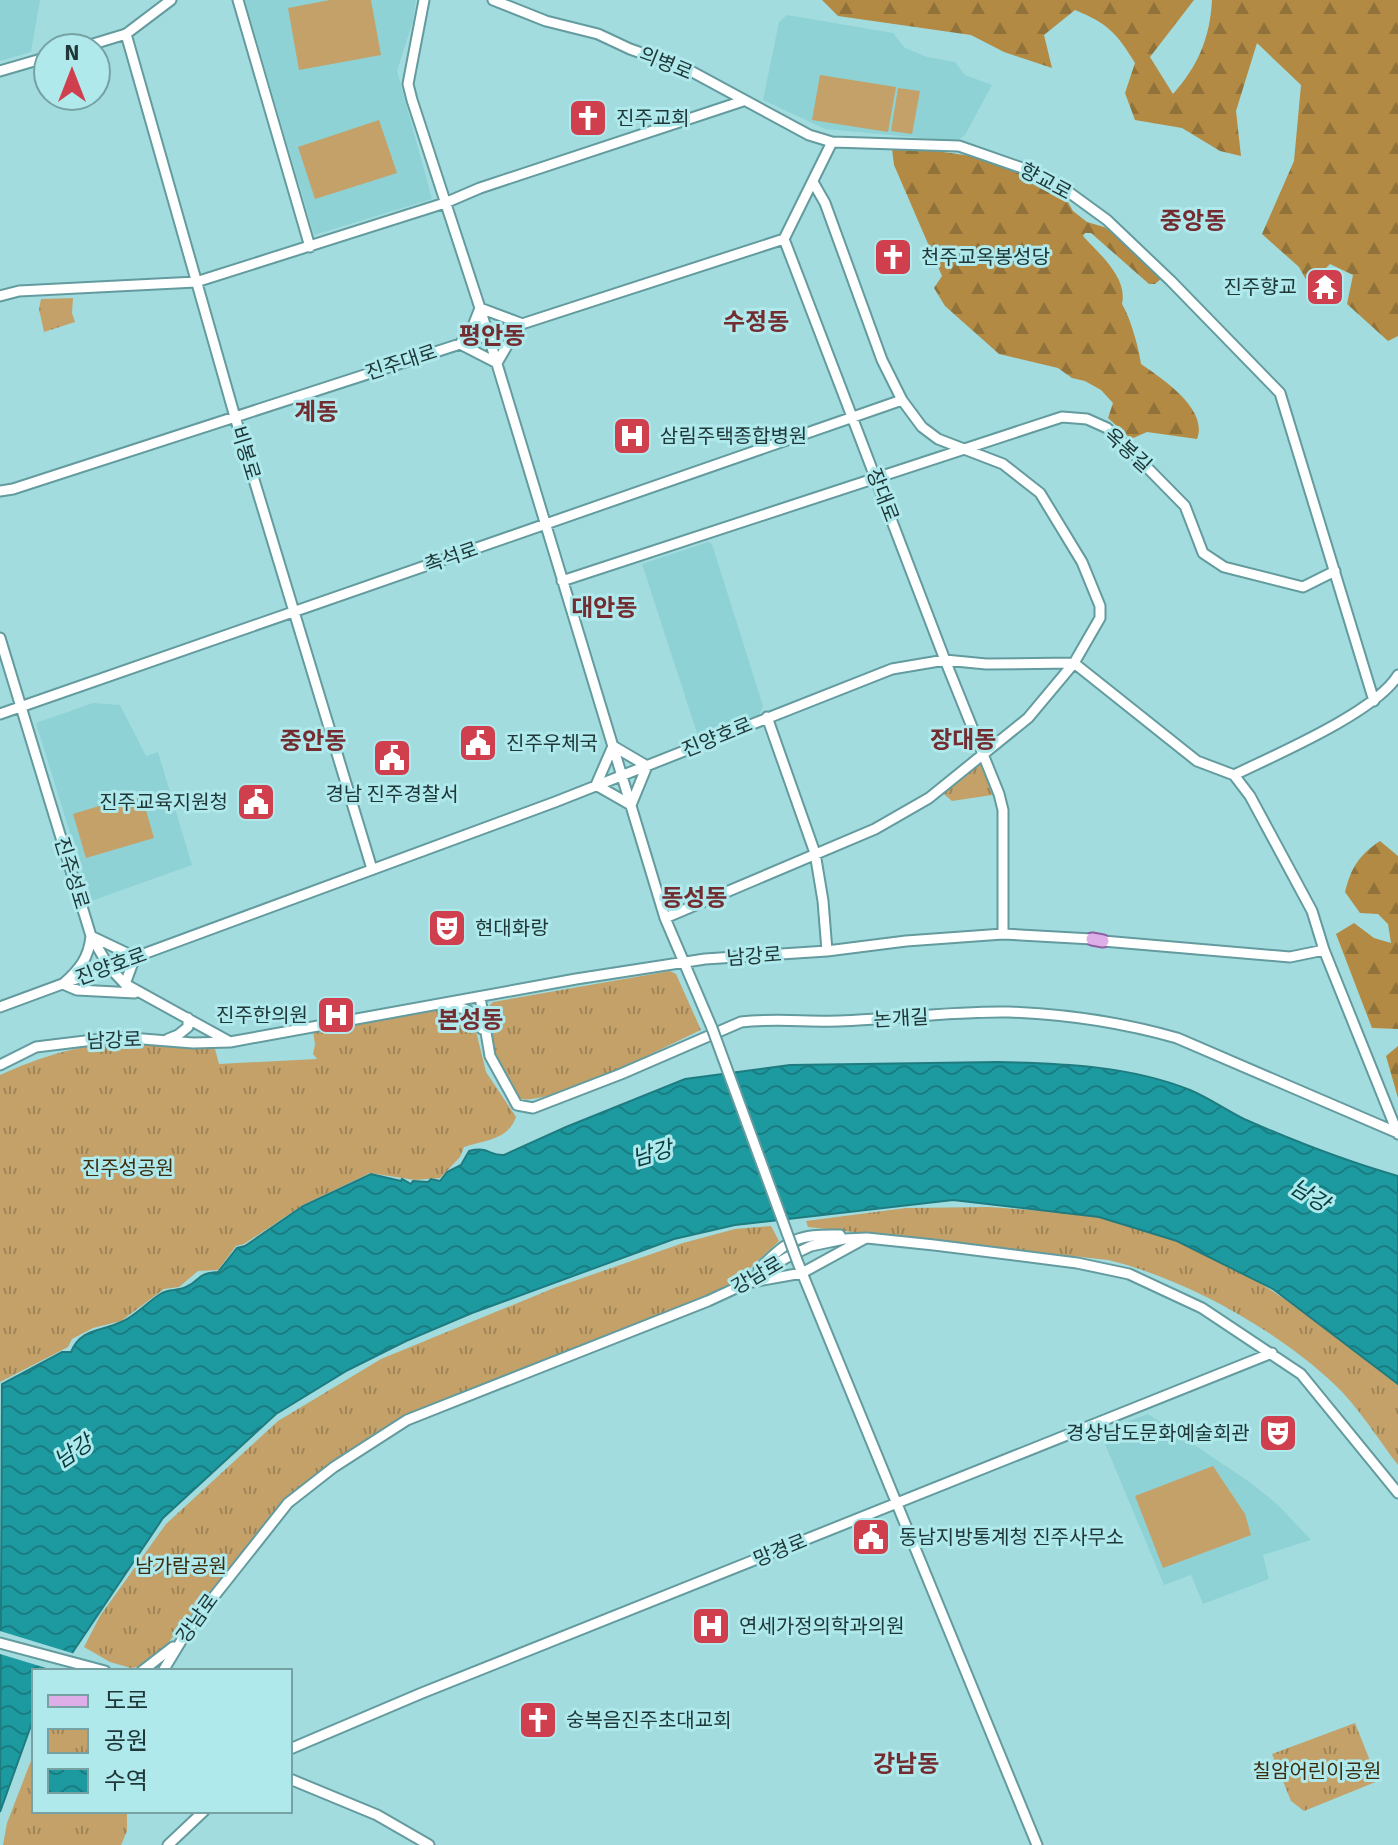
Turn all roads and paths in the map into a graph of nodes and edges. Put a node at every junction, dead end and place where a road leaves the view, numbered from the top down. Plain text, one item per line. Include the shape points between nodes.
1 (171, 0) edge
2 (238, 0) edge
3 (424, 0) edge
4 (493, 0) edge
5 (126, 34) junction
6 (112, 38) edge
7 (32, 62) edge
8 (0, 71) edge
9 (743, 101) junction
10 (832, 142) junction
11 (813, 182) junction
12 (445, 203) junction
13 (784, 239) junction
14 (310, 247) junction
15 (196, 282) junction
16 (0, 296) edge
17 (480, 308) junction
18 (520, 323) junction
19 (487, 334) junction
20 (460, 344) junction
21 (497, 363) junction
22 (902, 400) junction
23 (235, 417) junction
24 (853, 417) junction
25 (965, 449) junction
26 (877, 479) junction
27 (13, 489) junction
28 (0, 491) edge
29 (0, 498) edge
30 (545, 524) junction
31 (1335, 571) junction
32 (562, 581) junction
33 (294, 611) junction
34 (0, 638) edge
35 (945, 660) junction
36 (971, 662) junction
37 (1074, 663) junction
38 (1398, 675) edge
39 (954, 681) junction
40 (1374, 701) junction
41 (21, 706) junction
42 (0, 714) edge
43 (767, 717) junction
44 (613, 746) junction
45 (983, 752) junction
46 (647, 766) junction
47 (1234, 775) junction
48 (623, 776) junction
49 (596, 785) junction
50 (631, 805) junction
51 (815, 853) junction
52 (372, 869) junction
53 (665, 918) junction
54 (1003, 934) junction
55 (91, 936) junction
56 (1324, 950) junction
57 (827, 951) junction
58 (135, 957) junction
59 (682, 963) junction
60 (109, 967) junction
61 (63, 984) junction
62 (125, 984) junction
63 (142, 994) junction
64 (480, 997) junction
65 (441, 1004) junction
66 (0, 1007) edge
67 (188, 1018) junction
68 (164, 1040) junction
69 (230, 1042) junction
70 (488, 1045) junction
71 (0, 1065) edge
72 (1398, 1133) edge
73 (867, 1238) junction
74 (802, 1273) junction
75 (745, 1283) junction
76 (1272, 1353) junction
77 (1398, 1493) edge
78 (897, 1503) junction
79 (0, 1643) edge
80 (179, 1643) junction
81 (91, 1669) edge
82 (145, 1669) edge
83 (164, 1669) edge
84 (175, 1669) edge
85 (292, 1748) edge
86 (292, 1779) edge
87 (202, 1813) edge
88 (168, 1845) edge
89 (429, 1845) edge
90 (1037, 1845) edge

1 - 5 street
2 - 14 street
3 - 12 street via 408,84
4 - 9 street, 의병로 via 687,69
5 - 6 street
5 - 15 street, 비봉로
7 - 8 street
9 - 10 street, 의병로
9 - 12 street
10 - 11 street
10 - 31 street, 향교로 via 965,147 1048,177 1107,220 1280,393
11 - 13 street
11 - 22 street
12 - 14 street
12 - 17 street
13 - 18 street
13 - 24 street, 장대로
14 - 15 street
15 - 16 street
15 - 23 street, 비봉로
17 - 18 street
17 - 19 street
17 - 20 street
18 - 19 street
18 - 21 street
19 - 20 street, 진주대로
19 - 21 street
20 - 21 street
20 - 23 street, 진주대로
21 - 30 street
22 - 24 street, 촉석로
22 - 25 street via 922,427
23 - 27 street, 진주대로
23 - 33 street, 비봉로
24 - 26 street, 장대로
24 - 30 street, 촉석로
25 - 26 street, 옥봉길
25 - 31 street, 옥봉길 via 1062,417 1087,419 1107,428 1177,496 1203,553 1224,567 1303,587
25 - 37 street via 1003,464 1040,493 1082,562 1100,618
26 - 32 street, 옥봉길
26 - 35 street, 장대로
27 - 28 street, 진주대로
27 - 29 street, 진주대로
30 - 32 street
30 - 33 street, 촉석로
31 - 40 street, 향교로
32 - 44 street
33 - 41 street, 촉석로
33 - 52 street, 비봉로
34 - 41 street, 진주성로
35 - 36 street, 진양호로
35 - 39 street, 장대로
35 - 43 street, 진양호로 via 892,669
36 - 37 street, 진양호로
36 - 39 street
37 - 45 street via 1028,718
37 - 47 street via 1197,761
38 - 40 street
39 - 45 street, 장대로
40 - 47 street
41 - 42 street, 촉석로
41 - 55 street, 진주성로
43 - 46 street, 진양호로
43 - 51 street
44 - 46 street
44 - 48 street
44 - 49 street
45 - 51 street via 906,813
45 - 54 street, 장대로 via 1003,810
46 - 48 street, 진양호로
46 - 50 street
47 - 56 street via 1312,911
48 - 49 street, 진양호로
48 - 50 street
49 - 50 street
49 - 52 street, 진양호로
50 - 53 street
51 - 53 street
51 - 57 street
52 - 58 street, 진양호로
53 - 59 street
54 - 56 street, 남강로 via 1290,957
54 - 57 street, 남강로
55 - 58 street
55 - 60 street, 진주성로
55 - 61 street via 85,961
56 - 72 street
57 - 59 street, 남강로
58 - 60 street, 진양호로
58 - 62 street
59 - 64 street, 남강로
59 - 74 street, bridge via 712,1028
60 - 61 street, 진양호로
60 - 62 street, 진주성로
61 - 63 street via 77,990
61 - 66 street, 진양호로
62 - 63 street, 진주성로
63 - 67 street, 진주성로
64 - 65 street, 남강로
64 - 70 street, 논개길
65 - 69 street, 남강로
65 - 70 street via 470,1011
67 - 68 street via 188,1027
67 - 69 street, 진주성로
68 - 69 street, 남강로
68 - 71 street, 남강로 via 118,1037 36,1047
70 - 72 street, 논개길 via 517,1105 533,1108 741,1022 1042,1015 1177,1038
73 - 74 street
73 - 75 street via 810,1234 784,1244
73 - 76 street via 1129,1274 1202,1308
74 - 75 street
74 - 78 street
75 - 80 street, 강남로 via 394,1427 288,1503
76 - 77 street via 1301,1374
76 - 78 street, 망경로
78 - 85 street, 망경로
78 - 90 street
79 - 81 street
80 - 82 street
80 - 83 street, 강남로
80 - 84 street
86 - 89 street via 377,1815
87 - 88 street

